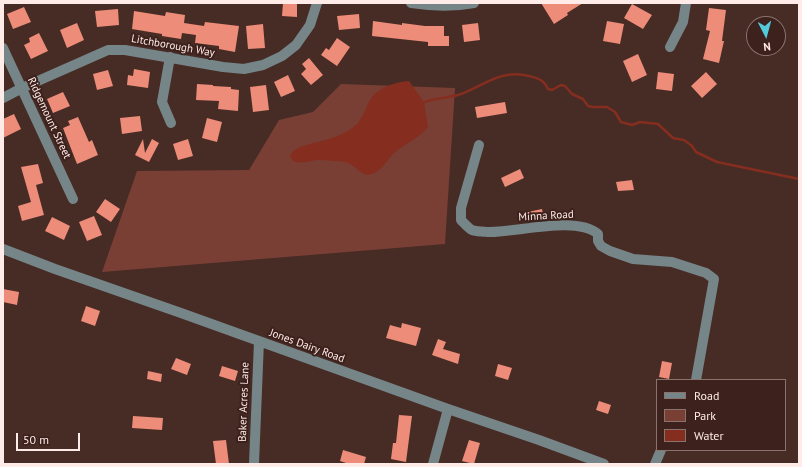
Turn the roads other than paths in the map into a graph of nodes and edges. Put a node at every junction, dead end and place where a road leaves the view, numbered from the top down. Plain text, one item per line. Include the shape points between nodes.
1 (317, 3) edge
2 (411, 3) edge
3 (474, 3) edge
4 (686, 3) edge
5 (3, 48) edge
6 (670, 48) dead end
7 (170, 57) junction
8 (22, 88) junction
9 (3, 98) edge
10 (171, 124) dead end
11 (479, 145) dead end
12 (73, 199) dead end
13 (3, 249) edge
14 (259, 341) junction
15 (696, 379) edge
16 (448, 409) junction
17 (661, 451) edge
18 (254, 464) edge
19 (433, 464) edge
20 (604, 464) edge
21 (655, 464) edge

1 - 7 street, Litchborough Way via 310,25 296,45 282,56 263,65 244,69
2 - 3 street
4 - 6 street via 683,22
5 - 8 street, Ridgemount Street
7 - 8 street, Litchborough Way via 108,50
7 - 10 street via 162,102
8 - 9 street, Litchborough Way
8 - 12 street, Ridgemount Street
11 - 15 street, Minna Road via 461,208 461,220 473,231 584,227 594,230 598,234 601,246 610,251 633,259 672,262 706,273 714,279
13 - 14 street, Jones Dairy Road
14 - 16 street, Jones Dairy Road
14 - 18 street, Baker Acres Lane
16 - 19 street
16 - 20 street, Jones Dairy Road
17 - 21 street

